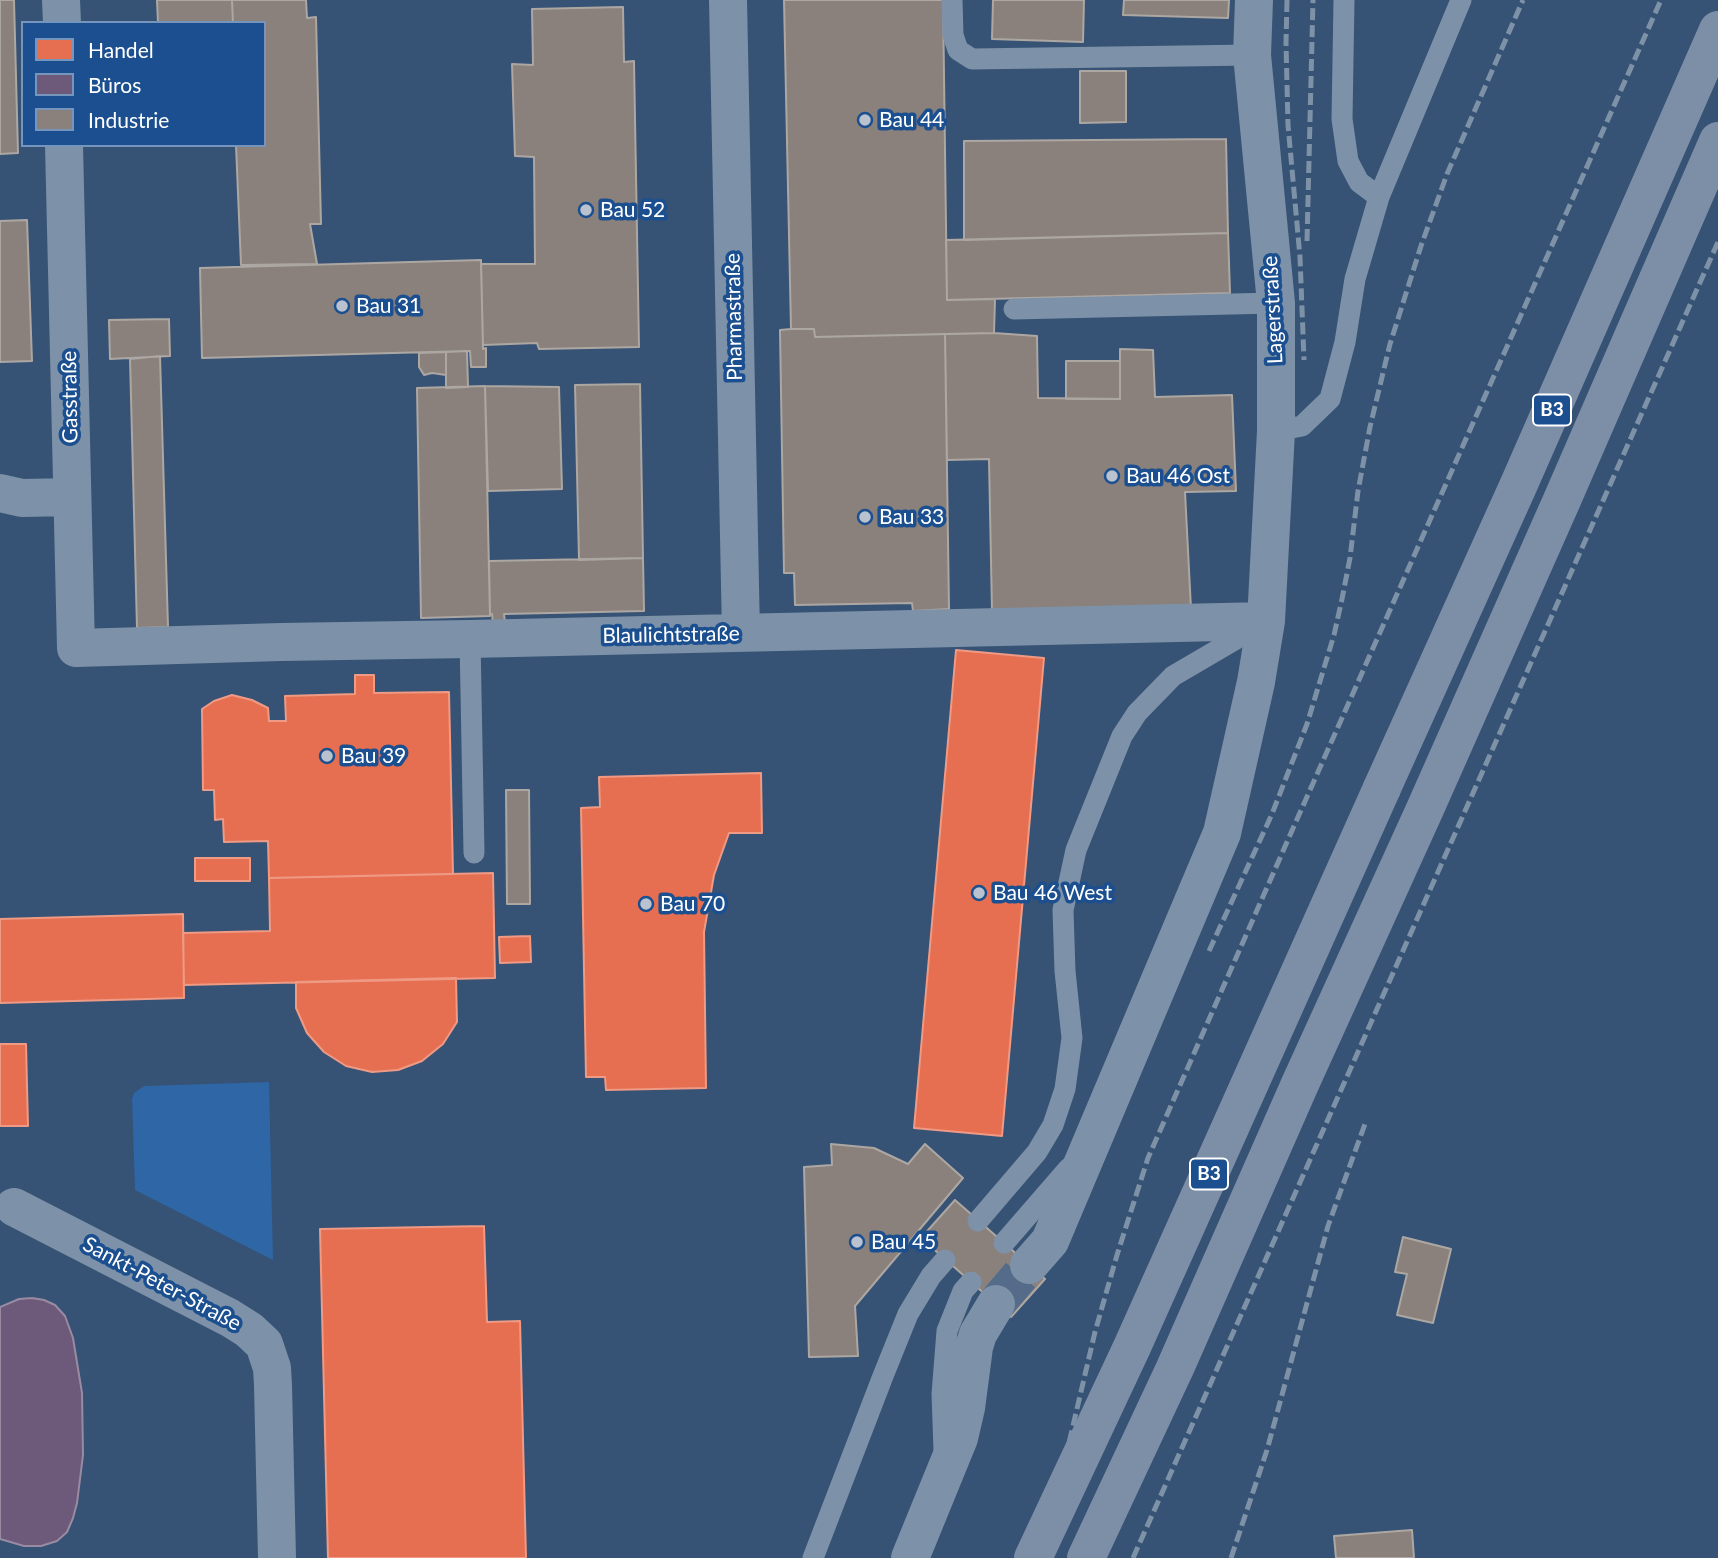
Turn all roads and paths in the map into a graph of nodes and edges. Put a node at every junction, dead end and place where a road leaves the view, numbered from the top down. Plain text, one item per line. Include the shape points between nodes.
1 (61, 0) edge
2 (728, 0) edge
3 (952, 0) edge
4 (1254, 0) edge
5 (1344, 0) edge
6 (1461, 0) edge
7 (62, 21) edge
8 (1718, 30) edge
9 (1252, 55) junction
10 (1718, 141) edge
11 (64, 147) edge
12 (1378, 197) junction
13 (1276, 303) junction
14 (1014, 309) dead end
15 (1276, 431) junction
16 (0, 493) edge
17 (72, 498) junction
18 (1266, 621) junction
19 (741, 633) junction
20 (470, 639) junction
21 (76, 649) joint
22 (474, 853) dead end
23 (7, 1203) edge
24 (978, 1221) dead end
25 (1017, 1254) tunnel mouth
26 (945, 1259) dead end
27 (984, 1293) tunnel mouth
28 (277, 1558) edge
29 (813, 1558) edge
30 (911, 1558) edge
31 (1033, 1558) edge
32 (1086, 1558) edge

1 - 7 street
2 - 19 street, Pharmastraße
3 - 9 lane via 958,50 972,59
4 - 9 street, Lagerstraße
5 - 12 lane via 1342,119 1348,161 1359,182
6 - 12 lane
8 - 31 main road, B3, bridge via 1520,484
9 - 13 street, Lagerstraße
10 - 32 main road, B3 via 1426,809
11 - 17 street, Gasstraße
12 - 15 lane via 1330,399 1302,426
13 - 14 lane
13 - 15 street, Lagerstraße
15 - 18 street, Lagerstraße
16 - 17 street
17 - 21 street, Gasstraße
18 - 19 street, Blaulichtstraße
18 - 24 lane via 1173,676 1122,736 1076,850 1063,911 1072,1038 1065,1089 1053,1125 1037,1152
18 - 25 street, Lagerstraße via 1222,833 1050,1241
19 - 20 street, Blaulichtstraße
20 - 21 street, Blaulichtstraße
20 - 22 lane
23 - 28 street, Sankt-Peter-Straße via 230,1318 264,1344 272,1368
26 - 29 lane via 908,1314
27 - 30 street via 959,1438

